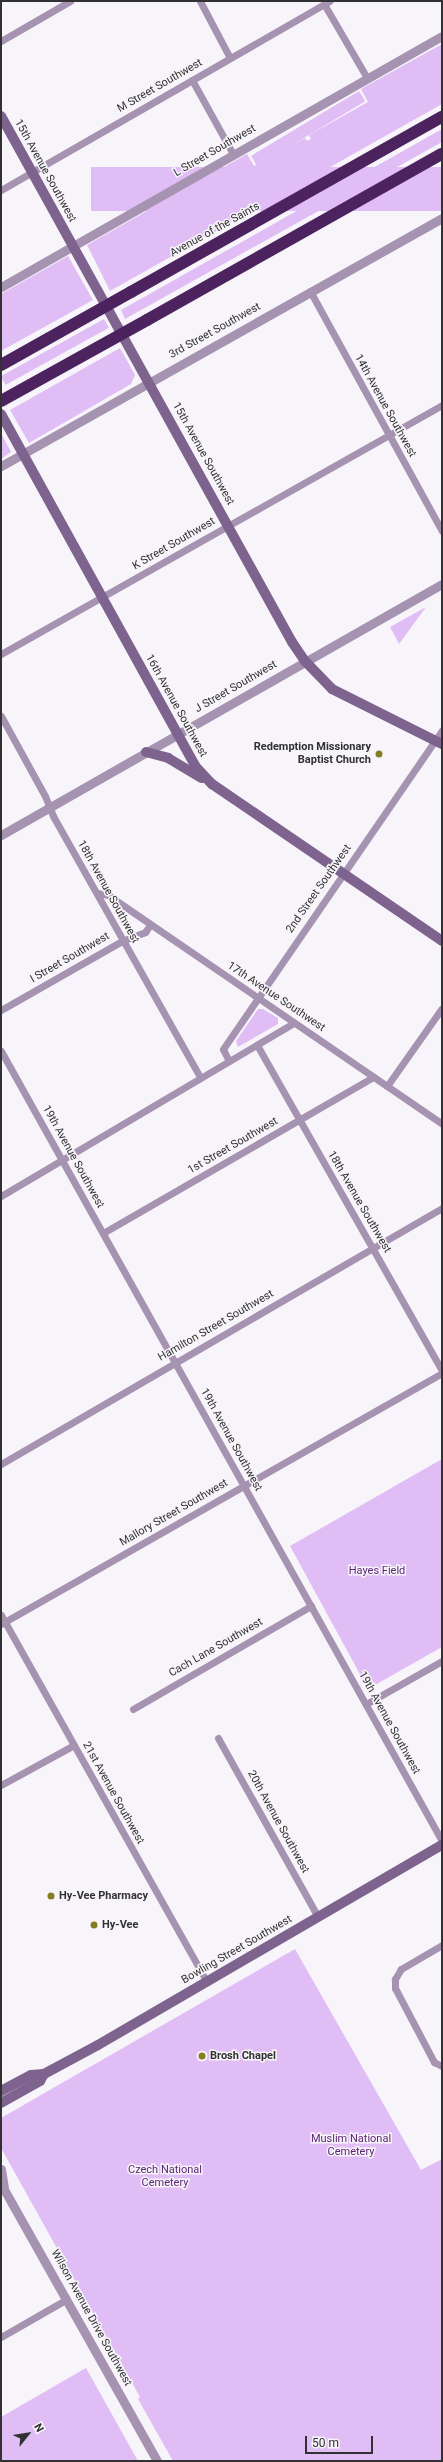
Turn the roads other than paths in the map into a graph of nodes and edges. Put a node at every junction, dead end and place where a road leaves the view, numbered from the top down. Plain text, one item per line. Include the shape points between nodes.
1 (70, 1) edge
2 (200, 1) edge
3 (327, 2) edge
4 (442, 36) edge
5 (1, 41) edge
6 (230, 58) junction
7 (367, 78) junction
8 (192, 80) junction
9 (1, 116) edge
10 (442, 117) edge
11 (233, 154) junction
12 (442, 154) edge
13 (32, 172) junction
14 (1, 190) edge
15 (442, 218) edge
16 (74, 246) junction
17 (1, 287) edge
18 (310, 291) junction
19 (1, 365) edge
20 (149, 381) junction
21 (1, 401) edge
22 (442, 405) edge
23 (1, 414) edge
24 (389, 435) junction
25 (23, 454) junction
26 (1, 466) edge
27 (228, 526) junction
28 (442, 531) edge
29 (442, 584) edge
30 (102, 597) junction
31 (1, 654) edge
32 (305, 661) junction
33 (1, 716) edge
34 (442, 730) edge
35 (177, 734) junction
36 (439, 742) edge
37 (146, 752) junction
38 (212, 784) junction
39 (49, 808) junction
40 (1, 835) edge
41 (343, 873) junction
42 (97, 893) junction
43 (150, 925) junction
44 (122, 940) junction
45 (442, 941) edge
46 (258, 998) junction
47 (442, 1008) edge
48 (1, 1010) edge
49 (294, 1023) junction
50 (257, 1045) junction
51 (1, 1051) edge
52 (229, 1061) junction
53 (200, 1077) junction
54 (373, 1077) junction
55 (387, 1086) junction
56 (300, 1121) junction
57 (442, 1124) edge
58 (61, 1159) junction
59 (1, 1196) edge
60 (442, 1208) edge
61 (103, 1233) junction
62 (372, 1248) junction
63 (175, 1362) junction
64 (442, 1370) edge
65 (442, 1373) edge
66 (1, 1464) edge
67 (244, 1486) junction
68 (311, 1606) junction
69 (2, 1620) edge
70 (442, 1661) edge
71 (366, 1704) junction
72 (133, 1709) dead end
73 (218, 1738) dead end
74 (74, 1745) junction
75 (1, 1785) edge
76 (442, 1840) edge
77 (442, 1845) edge
78 (318, 1916) junction
79 (442, 1945) edge
80 (207, 1982) junction
81 (442, 2066) edge
82 (44, 2074) junction
83 (1, 2091) edge
84 (1, 2103) edge
85 (1, 2169) edge
86 (2, 2186) edge
87 (67, 2299) junction
88 (1, 2337) edge
89 (157, 2461) edge

1 - 5 street
2 - 6 street
3 - 6 street, M Street Southwest
3 - 7 street
4 - 7 street, L Street Southwest
6 - 8 street, M Street Southwest
7 - 11 street, L Street Southwest
8 - 11 street
8 - 13 street, M Street Southwest
9 - 13 main road, 15th Avenue Southwest
10 - 19 highway, Avenue of the Saints, bridge
11 - 16 street, L Street Southwest
12 - 21 highway, bridge
13 - 14 street, M Street Southwest
13 - 16 main road, 15th Avenue Southwest
15 - 18 street, 3rd Street Southwest
16 - 17 street, L Street Southwest
16 - 20 main road, 15th Avenue Southwest
18 - 20 street, 3rd Street Southwest
18 - 24 street, 14th Avenue Southwest
20 - 25 street, 3rd Street Southwest
20 - 27 main road, 15th Avenue Southwest
22 - 24 street, K Street Southwest
23 - 25 main road, 16th Avenue Southwest
24 - 27 street, K Street Southwest
24 - 28 street, 14th Avenue Southwest
25 - 26 street, 3rd Street Southwest
25 - 30 main road, 16th Avenue Southwest
27 - 30 street, K Street Southwest
27 - 32 main road, 15th Avenue Southwest
29 - 32 street, J Street Southwest
30 - 31 street, K Street Southwest
30 - 35 main road, 16th Avenue Southwest
32 - 35 street, J Street Southwest
32 - 36 main road, 15th Avenue Southwest via 332,689 361,706
33 - 39 street, 18th Avenue Southwest
34 - 36 street, 2nd Street Southwest
35 - 37 street, J Street Southwest
35 - 38 main road, 16th Avenue Southwest via 195,766
36 - 41 street, 2nd Street Southwest
37 - 38 main road via 168,758
37 - 39 street, J Street Southwest
38 - 41 main road, 16th Avenue Southwest
39 - 40 street, J Street Southwest
39 - 42 street, 18th Avenue Southwest
41 - 45 main road, 16th Avenue Southwest
41 - 46 street, 2nd Street Southwest
42 - 43 street, 17th Avenue Southwest via 108,895
42 - 44 street, 18th Avenue Southwest
43 - 44 street, I Street Southwest via 145,932
43 - 46 street, 17th Avenue Southwest
44 - 48 street, I Street Southwest
44 - 53 street, 18th Avenue Southwest
46 - 49 street, 17th Avenue Southwest
46 - 52 street, 2nd Street Southwest via 223,1050
47 - 55 street
49 - 50 street
49 - 54 street, 17th Avenue Southwest
50 - 52 street
50 - 56 street, 18th Avenue Southwest
51 - 58 street, 19th Avenue Southwest
52 - 53 street
53 - 58 street
54 - 55 street, 17th Avenue Southwest
54 - 56 street, 1st Street Southwest
55 - 57 street, 17th Avenue Southwest
56 - 61 street, 1st Street Southwest
56 - 62 street, 18th Avenue Southwest
58 - 59 street
58 - 61 street, 19th Avenue Southwest
60 - 62 street, Hamilton Street Southwest
61 - 63 street, 19th Avenue Southwest
62 - 63 street, Hamilton Street Southwest
62 - 64 street, 18th Avenue Southwest
63 - 66 street, Hamilton Street Southwest
63 - 67 street, 19th Avenue Southwest
65 - 67 street, Mallory Street Southwest
67 - 68 street, 19th Avenue Southwest
67 - 69 street, Mallory Street Southwest
68 - 71 street, 19th Avenue Southwest
68 - 72 street, Cach Lane Southwest
69 - 74 street, 21st Avenue Southwest
70 - 71 street
71 - 76 street, 19th Avenue Southwest
73 - 78 street, 20th Avenue Southwest
74 - 75 street
74 - 80 street, 21st Avenue Southwest
77 - 78 main road, Bowling Street Southwest
78 - 80 main road, Bowling Street Southwest
79 - 81 street via 401,1969 395,1979 395,1988 434,2062
80 - 82 main road, Bowling Street Southwest
82 - 83 main road, Bowling Street Southwest via 31,2075
82 - 84 main road, Bowling Street Southwest via 40,2081
85 - 86 street, Wilson Avenue Drive Southwest
86 - 87 street, Wilson Avenue Drive Southwest
87 - 88 street
87 - 89 street, Wilson Avenue Drive Southwest

